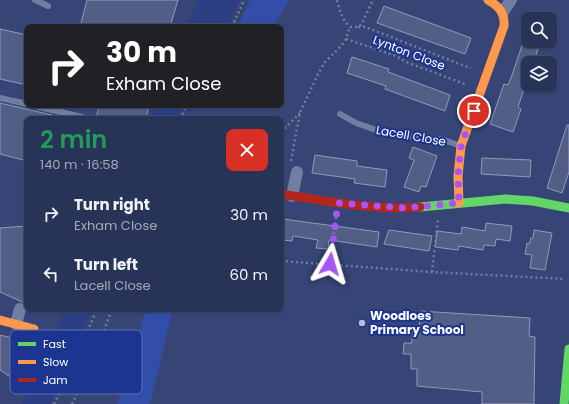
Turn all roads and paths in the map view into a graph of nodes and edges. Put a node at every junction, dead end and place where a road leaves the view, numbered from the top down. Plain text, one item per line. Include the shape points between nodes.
1 (35, 0) edge
2 (244, 0) edge
3 (337, 0) edge
4 (373, 0) edge
5 (488, 0) edge
6 (511, 0) edge
7 (48, 6) dead end
8 (503, 12) junction
9 (233, 24) edge
10 (350, 27) junction
11 (358, 27) junction
12 (346, 39) junction
13 (470, 68) dead end
14 (465, 84) dead end
15 (0, 98) edge
16 (24, 103) edge
17 (40, 108) edge
18 (300, 112) junction
19 (340, 114) dead end
20 (63, 116) edge
21 (284, 129) edge
22 (461, 146) junction
23 (294, 167) joint
24 (287, 195) edge
25 (338, 203) junction
26 (459, 203) junction
27 (440, 205) junction
28 (569, 208) edge
29 (284, 261) edge
30 (330, 264) junction
31 (432, 272) junction
32 (565, 279) dead end
33 (20, 309) dead end
34 (96, 312) edge
35 (111, 312) edge
36 (0, 320) edge
37 (16, 324) junction
38 (34, 329) dead end
39 (88, 330) edge
40 (104, 330) edge
41 (569, 349) edge
42 (568, 367) edge
43 (59, 394) edge
44 (77, 394) edge
45 (54, 404) edge
46 (72, 404) edge
47 (564, 404) edge

1 - 7 lane
2 - 9 path
3 - 10 path via 342,16
4 - 11 path
5 - 8 street via 499,6
6 - 8 street
8 - 22 street, Lacell Close via 504,26
10 - 11 path, Lynton Close
10 - 12 path
11 - 13 path, Lynton Close via 365,27
12 - 14 path, Lynton Close
12 - 18 path via 325,62
15 - 16 lane
17 - 20 lane
18 - 21 path
18 - 23 path
19 - 22 lane, Lacell Close via 373,129 444,140
22 - 26 street, Lacell Close
23 - 24 street
24 - 25 street
25 - 27 street via 405,208
25 - 30 path
26 - 27 street
26 - 28 street via 506,199
27 - 31 path
29 - 30 path
30 - 31 path
31 - 32 path
33 - 37 street
34 - 39 path
35 - 40 path
36 - 37 street
37 - 38 street
41 - 42 street
42 - 47 street
43 - 45 path
44 - 46 path

